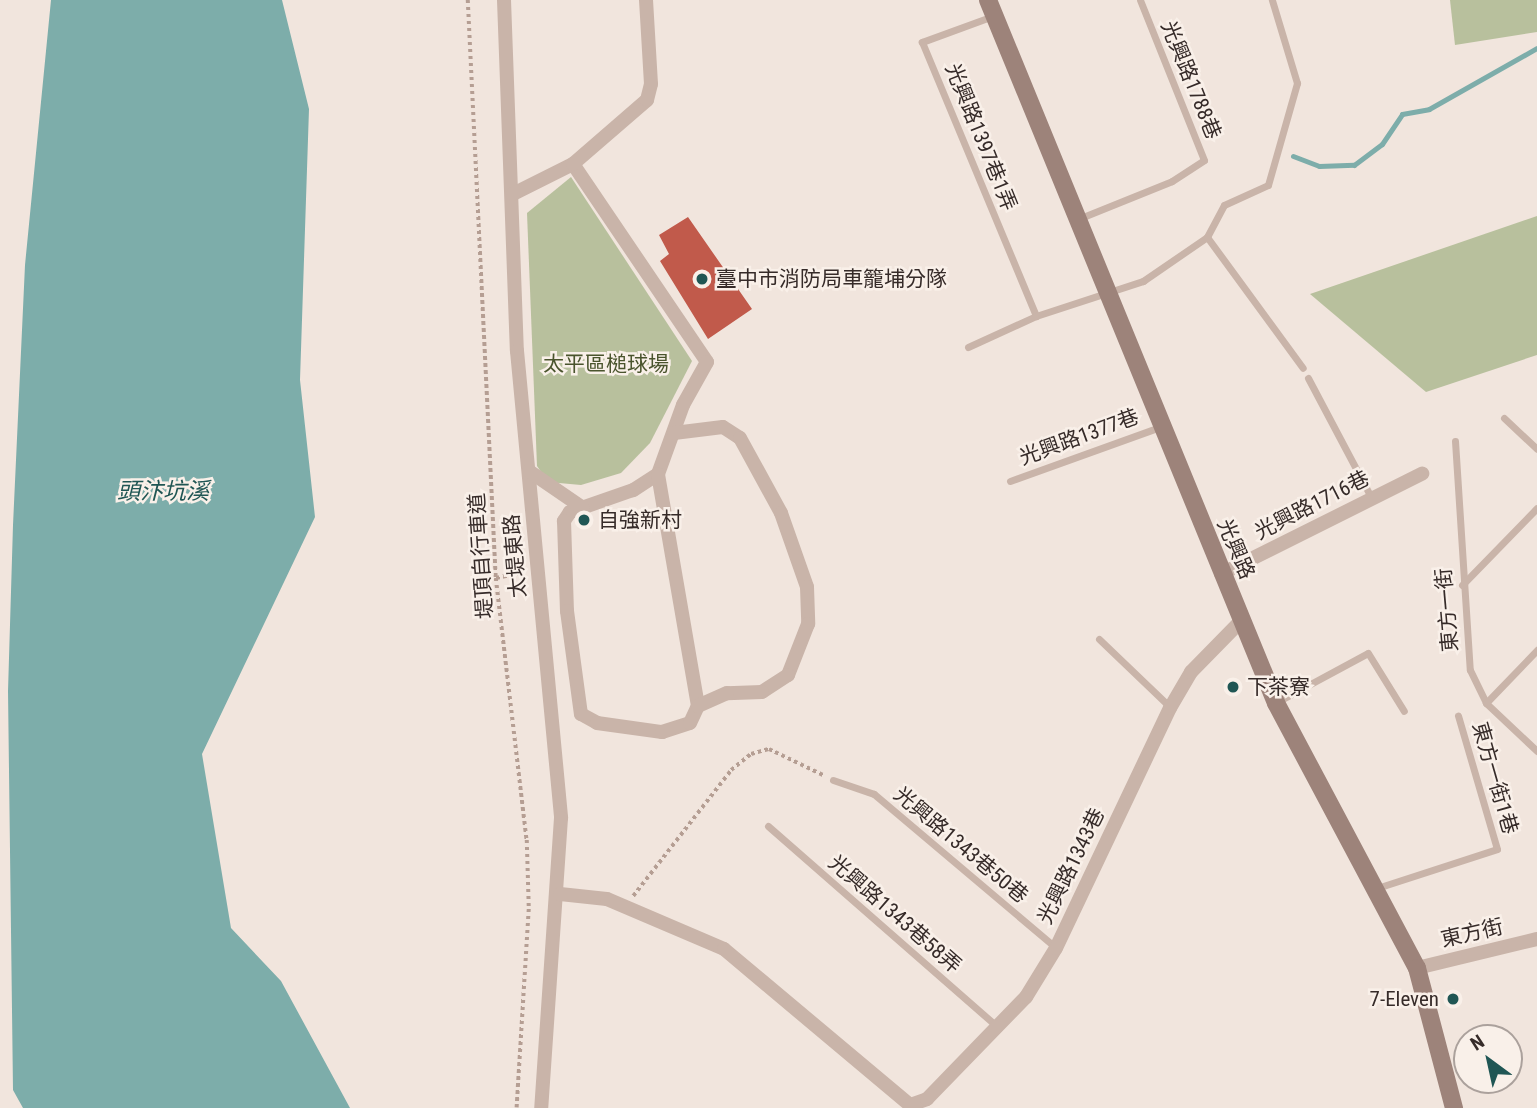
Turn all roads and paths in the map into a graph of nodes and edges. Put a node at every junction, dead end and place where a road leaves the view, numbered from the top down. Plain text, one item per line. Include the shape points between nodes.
1 (468, 0) edge
2 (504, 0) edge
3 (646, 0) edge
4 (1140, 0) edge
5 (1272, 0) edge
6 (991, 8) edge
7 (573, 164) junction
8 (513, 194) junction
9 (1077, 219) junction
10 (1207, 237) junction
11 (1109, 296) junction
12 (1036, 316) junction
13 (968, 347) dead end
14 (1303, 368) dead end
15 (1308, 378) dead end
16 (1504, 418) dead end
17 (1160, 427) junction
18 (674, 433) junction
19 (1455, 440) dead end
20 (1537, 449) edge
21 (528, 471) junction
22 (658, 474) junction
23 (1422, 474) dead end
24 (1010, 481) dead end
25 (1372, 499) junction
26 (583, 508) junction
27 (1537, 508) edge
28 (537, 571) junction
29 (1221, 574) junction
30 (496, 578) junction
31 (1462, 585) junction
32 (1241, 621) junction
33 (1099, 639) dead end
34 (1537, 650) edge
35 (1276, 702) junction
36 (1486, 703) junction
37 (698, 706) junction
38 (1170, 708) junction
39 (1404, 711) dead end
40 (1458, 716) dead end
41 (1537, 751) edge
42 (833, 780) joint
43 (768, 826) dead end
44 (1377, 888) junction
45 (560, 894) junction
46 (623, 908) junction
47 (1537, 939) edge
48 (1056, 948) junction
49 (1417, 968) junction
50 (999, 1029) junction
51 (908, 1107) edge
52 (517, 1108) edge
53 (541, 1108) edge
54 (1454, 1108) edge

1 - 30 path, 堤頂自行車道
2 - 8 street, 太堤東路
3 - 7 street via 651,84 647,100
4 - 9 lane, 光興路1788巷 via 1203,160 1172,181
5 - 10 lane via 1297,83 1268,185 1224,205
6 - 9 main road, 光興路
6 - 12 lane, 光興路1397巷1弄 via 922,42
7 - 8 street
7 - 18 street via 707,362 683,405
8 - 21 street, 太堤東路 via 517,351
9 - 11 main road, 光興路
10 - 11 lane via 1143,281
10 - 14 lane
11 - 12 lane
11 - 17 main road, 光興路
12 - 13 lane
15 - 25 lane
16 - 20 lane
17 - 24 lane, 光興路1377巷
17 - 29 main road, 光興路
18 - 22 street
18 - 37 street via 723,427 740,439 796,553 807,587 808,624 796,664 762,692 727,694
19 - 31 lane, 東方一街
21 - 26 street
21 - 28 street, 太堤東路
22 - 26 street
22 - 37 street
23 - 25 street, 光興路1716巷
25 - 29 street, 光興路1716巷
26 - 37 street via 564,521 567,611 581,714 597,723 662,732 690,723
27 - 31 lane
28 - 30 path
28 - 45 street, 太堤東路 via 561,818
29 - 32 main road, 光興路
30 - 52 path, 堤頂自行車道 via 527,840 529,909
31 - 36 lane, 東方一街 via 1470,670
32 - 35 main road, 光興路
32 - 38 street, 光興路1343巷 via 1191,672
33 - 38 lane
34 - 36 lane
35 - 39 lane via 1368,653
35 - 44 main road, 光興路
36 - 41 lane, 東方一街
38 - 48 street, 光興路1343巷
40 - 44 lane, 東方一街1巷 via 1497,849
42 - 46 path via 769,749 751,754 731,770
42 - 48 lane, 光興路1343巷50巷 via 874,794
43 - 50 lane, 光興路1343巷58弄
44 - 49 main road, 光興路
45 - 46 street, 光興路1343巷 via 607,899
45 - 53 street, 太堤東路
46 - 51 street, 光興路1343巷 via 724,949
47 - 49 street, 東方街
48 - 50 street, 光興路1343巷
49 - 54 main road, 光興路
50 - 51 street, 光興路1343巷 via 938,1091

